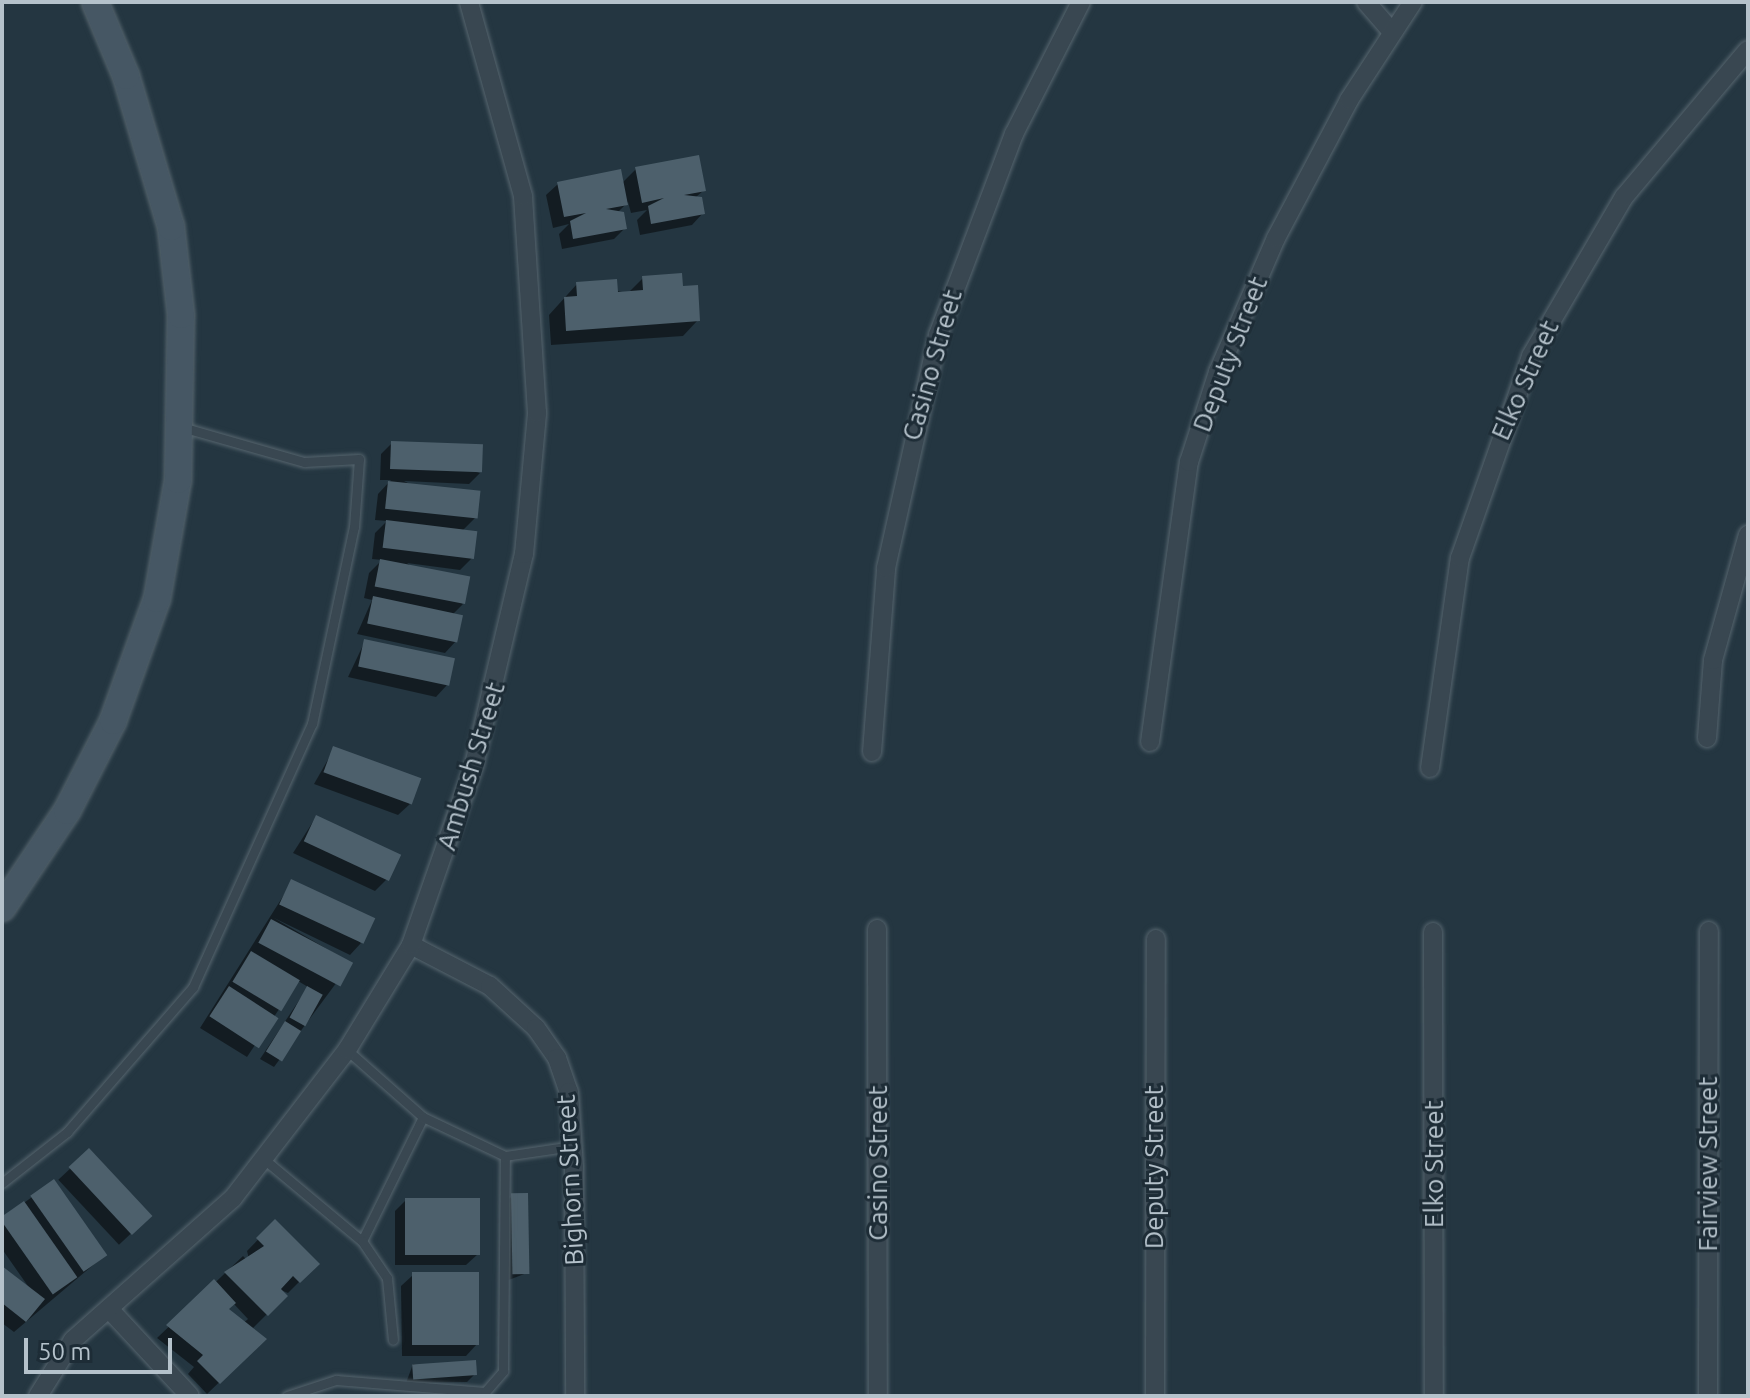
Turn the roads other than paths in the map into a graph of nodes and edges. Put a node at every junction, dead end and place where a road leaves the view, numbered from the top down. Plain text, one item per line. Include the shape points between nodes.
1 (95, 2) edge
2 (469, 2) edge
3 (1081, 2) edge
4 (1366, 2) edge
5 (1413, 2) edge
6 (1391, 31) junction
7 (1748, 50) edge
8 (181, 427) junction
9 (1748, 535) edge
10 (1707, 738) dead end
11 (1150, 742) dead end
12 (872, 752) dead end
13 (1430, 768) dead end
14 (2, 908) edge
15 (877, 929) dead end
16 (1709, 931) dead end
17 (1433, 932) dead end
18 (1156, 939) dead end
19 (411, 945) junction
20 (347, 1050) junction
21 (423, 1117) junction
22 (573, 1146) junction
23 (505, 1156) junction
24 (265, 1160) junction
25 (2, 1183) edge
26 (362, 1241) junction
27 (110, 1310) junction
28 (393, 1340) dead end
29 (38, 1396) edge
30 (190, 1396) edge
31 (287, 1396) edge
32 (575, 1396) edge
33 (878, 1396) edge
34 (1155, 1396) edge
35 (1434, 1396) edge
36 (1708, 1396) edge

1 - 8 main road via 126,76 171,227
2 - 19 street, Ambush Street via 523,196 537,413 524,554 502,664
3 - 12 street, Casino Street via 1014,134 938,335 886,568
4 - 6 street
5 - 6 street, Deputy Street
6 - 11 street, Deputy Street via 1276,238 1218,372 1184,490
7 - 13 street, Elko Street via 1624,197 1531,356 1460,558
8 - 14 main road via 172,522 144,640 67,811
8 - 25 lane via 304,462 359,459 354,527 312,724 193,987 67,1132
9 - 10 street via 1713,660
15 - 33 street, Casino Street
16 - 36 street, Fairview Street
17 - 35 street, Elko Street
18 - 34 street, Deputy Street
19 - 20 street, Ambush Street
19 - 22 street, Bighorn Street via 490,986 536,1028 569,1092
20 - 21 lane
20 - 24 street, Ambush Street
21 - 23 lane
21 - 26 lane
22 - 23 lane
22 - 32 street, Bighorn Street
23 - 31 lane via 503,1371 485,1392 336,1380
24 - 26 lane
24 - 27 street, Ambush Street
26 - 28 lane via 387,1278
27 - 29 street, Ambush Street via 73,1340
27 - 30 street

